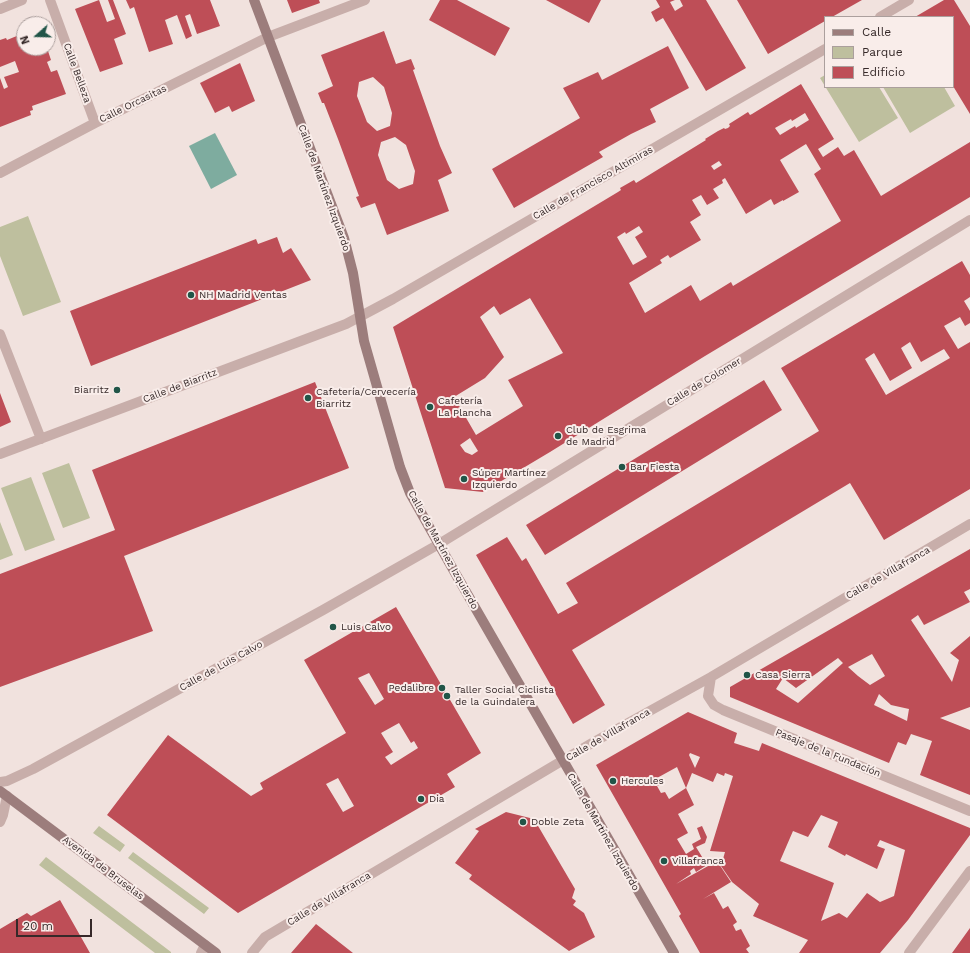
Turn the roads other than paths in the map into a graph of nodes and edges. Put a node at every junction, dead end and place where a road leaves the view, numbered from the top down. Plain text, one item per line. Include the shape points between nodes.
1 (22, 0) edge
2 (50, 0) edge
3 (254, 0) edge
4 (365, 0) edge
5 (909, 0) edge
6 (0, 9) edge
7 (882, 16) edge
8 (268, 37) junction
9 (824, 50) edge
10 (96, 123) junction
11 (0, 172) edge
12 (970, 220) edge
13 (360, 316) junction
14 (0, 334) edge
15 (41, 439) junction
16 (0, 454) edge
17 (970, 524) edge
18 (438, 544) junction
19 (710, 677) junction
20 (562, 761) junction
21 (0, 782) edge
22 (4, 794) edge
23 (970, 811) edge
24 (0, 822) edge
25 (970, 871) edge
26 (203, 949) edge
27 (216, 953) edge
28 (252, 953) edge
29 (674, 953) edge
30 (909, 953) edge

1 - 6 street
2 - 10 street, Calle Belleza
3 - 8 street, Calle de Martínez Izquierdo
4 - 8 street, Calle Orcasitas
5 - 7 street
8 - 10 street, Calle Orcasitas
8 - 13 street, Calle de Martínez Izquierdo via 344,238
9 - 13 street, Calle de Francisco Altimiras via 394,299
10 - 11 street, Calle Orcasitas
12 - 18 street, Calle de Colomer
13 - 15 street, Calle de Biarritz via 346,324
13 - 18 street, Calle de Martínez Izquierdo via 364,341 400,467 410,493
14 - 15 street
15 - 16 street, Calle de Biarritz
17 - 19 street, Calle de Villafranca
18 - 20 street, Calle de Martínez Izquierdo
18 - 21 street, Calle de Luis Calvo via 33,769
19 - 20 street, Calle de Villafranca
19 - 23 street, Pasaje de la Fundación via 708,696 714,705 723,710
20 - 28 street, Calle de Villafranca via 265,937
20 - 29 street, Calle de Martínez Izquierdo
22 - 24 street
22 - 26 street, Avenida de Bruselas
25 - 30 street
26 - 27 street, Avenida de Bruselas

